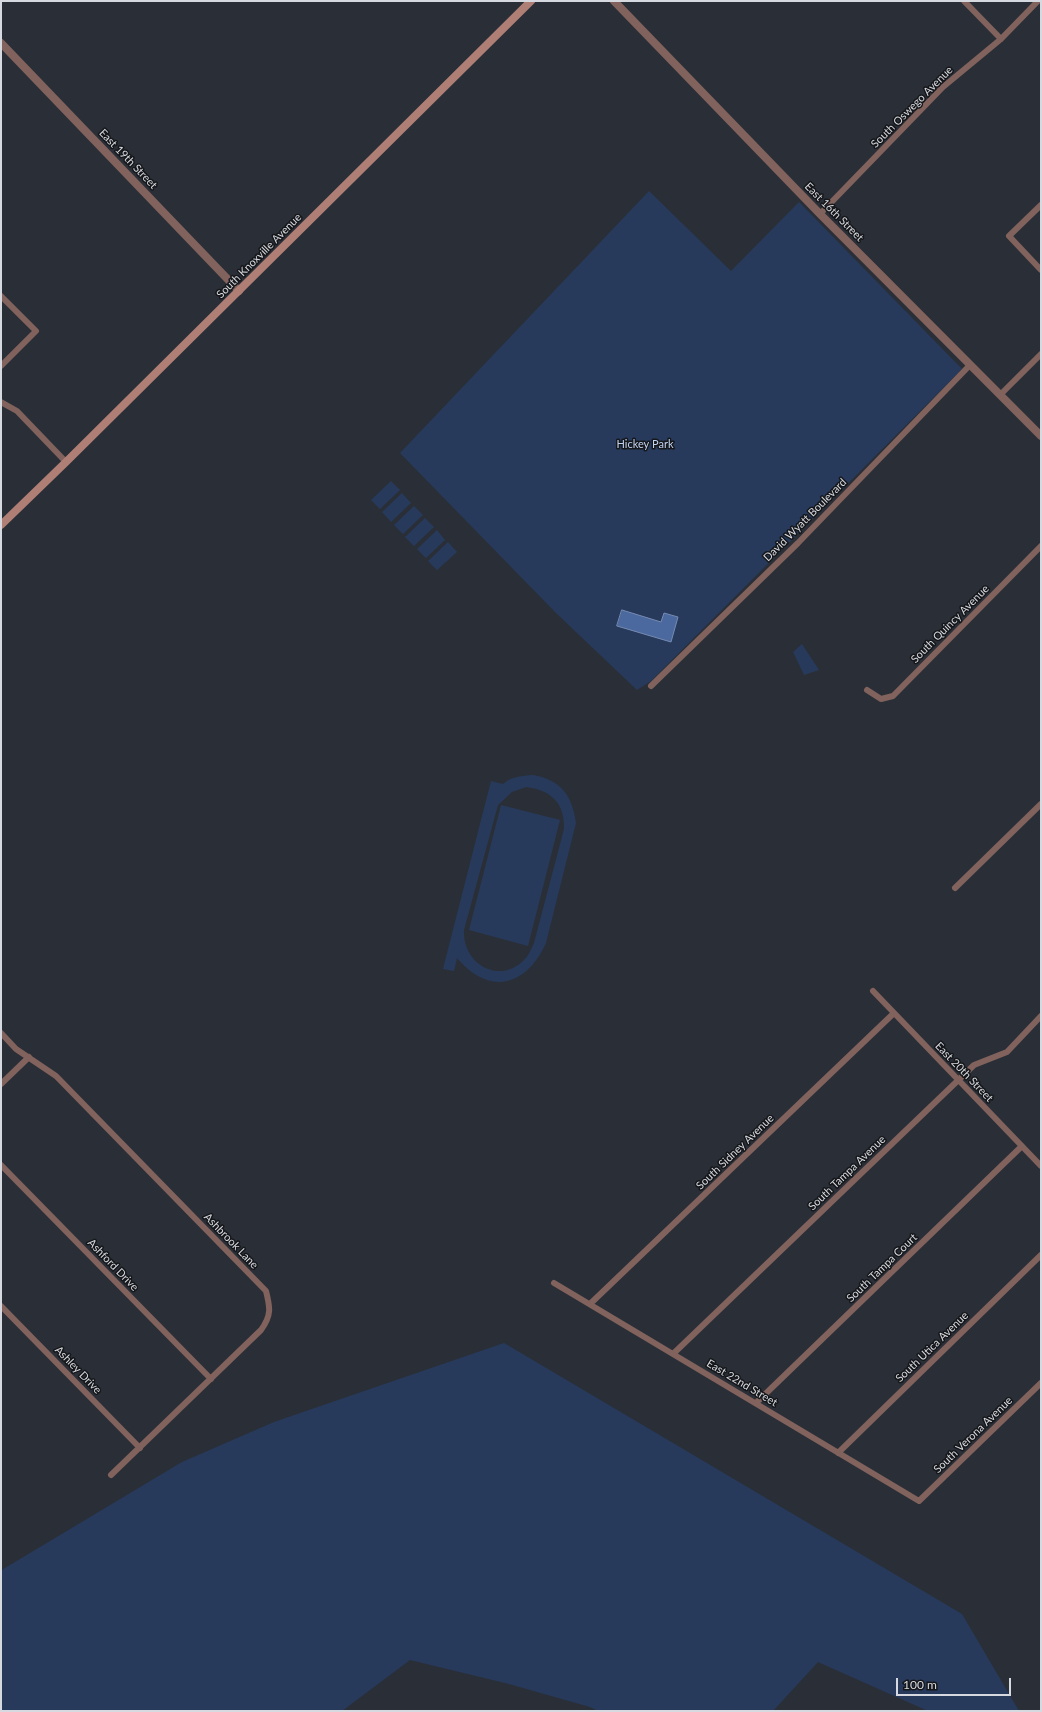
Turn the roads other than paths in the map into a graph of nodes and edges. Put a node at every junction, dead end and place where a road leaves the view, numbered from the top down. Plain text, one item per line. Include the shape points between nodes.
1 (531, 1) edge
2 (614, 1) edge
3 (964, 1) edge
4 (1038, 1) edge
5 (1001, 39) junction
6 (1, 43) edge
7 (1041, 205) edge
8 (820, 214) junction
9 (1041, 270) edge
10 (239, 291) junction
11 (1, 296) edge
12 (1041, 354) edge
13 (970, 365) junction
14 (1, 366) edge
15 (1000, 395) junction
16 (1, 402) edge
17 (1041, 436) edge
18 (66, 462) junction
19 (1, 525) edge
20 (1041, 546) edge
21 (651, 686) dead end
22 (867, 690) dead end
23 (1041, 804) edge
24 (955, 888) dead end
25 (873, 991) dead end
26 (894, 1013) junction
27 (1041, 1018) edge
28 (1, 1033) edge
29 (28, 1057) junction
30 (958, 1080) junction
31 (1, 1084) edge
32 (1022, 1146) junction
33 (1, 1164) edge
34 (1041, 1166) edge
35 (1041, 1255) edge
36 (554, 1283) dead end
37 (590, 1304) junction
38 (1, 1306) edge
39 (673, 1354) junction
40 (211, 1379) junction
41 (1041, 1383) edge
42 (756, 1404) junction
43 (140, 1448) junction
44 (838, 1453) junction
45 (111, 1476) dead end
46 (919, 1501) joint

1 - 10 main road, South Knoxville Avenue
2 - 8 street, East 16th Street
3 - 5 street
4 - 5 street, South Oswego Avenue
5 - 8 street, South Oswego Avenue via 943,87
6 - 10 street, East 19th Street
7 - 9 street via 1009,236
8 - 13 street, East 16th Street
10 - 18 main road, South Knoxville Avenue
11 - 14 street via 36,331
12 - 15 street
13 - 15 street, East 16th Street
13 - 21 street, David Wyatt Boulevard via 798,543
15 - 17 street, East 16th Street
16 - 18 street via 17,411
18 - 19 main road, South Knoxville Avenue
20 - 22 street, South Quincy Avenue via 893,696 881,699
23 - 24 street
25 - 26 street, East 20th Street
26 - 30 street, East 20th Street
26 - 37 street, South Sidney Avenue
27 - 30 street, South Tampa Avenue via 1007,1052 974,1065
28 - 29 street, Ashbrook Lane
29 - 31 street
29 - 40 street, Ashbrook Lane via 56,1076 266,1290 270,1307 267,1321
30 - 32 street, East 20th Street
30 - 39 street, South Tampa Avenue
32 - 34 street, East 20th Street
32 - 42 street, South Tampa Court
33 - 40 street, Ashford Drive
35 - 44 street, South Utica Avenue
36 - 37 street, East 22nd Street
37 - 39 street, East 22nd Street
38 - 43 street, Ashley Drive
39 - 42 street, East 22nd Street
40 - 43 street, Ashbrook Lane
41 - 46 street, South Verona Avenue
42 - 44 street, East 22nd Street
43 - 45 street, Ashbrook Lane
44 - 46 street, East 22nd Street

